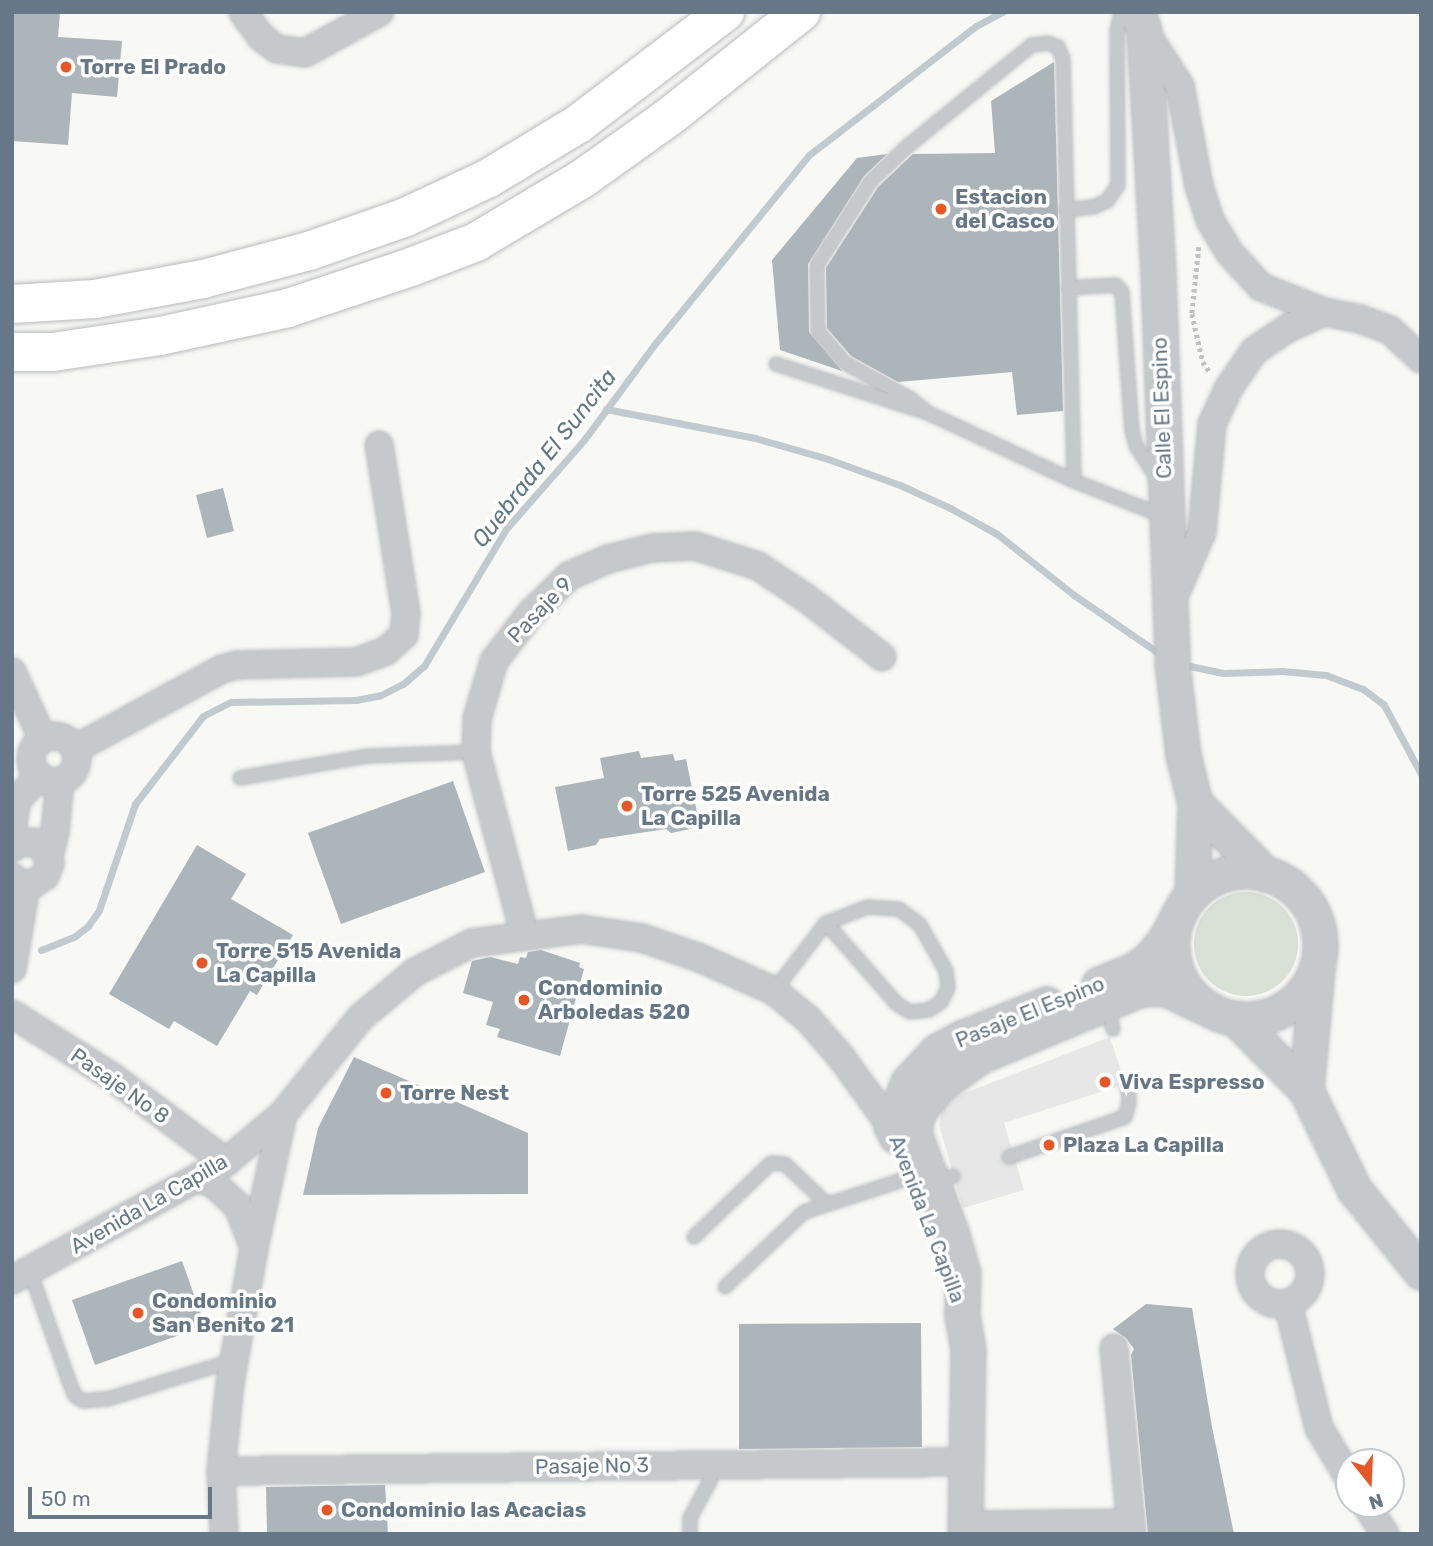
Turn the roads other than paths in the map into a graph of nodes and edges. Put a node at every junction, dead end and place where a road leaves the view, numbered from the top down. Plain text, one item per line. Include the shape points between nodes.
1 (243, 12) edge
2 (380, 12) edge
3 (725, 12) edge
4 (801, 12) edge
5 (1134, 18) edge
6 (1065, 210) junction
7 (1068, 288) junction
8 (12, 304) edge
9 (1324, 312) junction
10 (12, 352) edge
11 (1421, 359) edge
12 (776, 364) dead end
13 (928, 413) junction
14 (379, 445) dead end
15 (1074, 481) junction
16 (1165, 502) junction
17 (1172, 601) junction
18 (882, 657) dead end
19 (12, 672) edge
20 (43, 739) junction
21 (75, 749) junction
22 (477, 752) junction
23 (50, 778) junction
24 (240, 778) dead end
25 (1195, 803) junction
26 (12, 831) edge
27 (12, 848) edge
28 (49, 856) junction
29 (1265, 874) junction
30 (19, 881) edge
31 (1187, 901) junction
32 (826, 923) junction
33 (525, 936) junction
34 (1318, 966) junction
35 (12, 969) edge
36 (774, 991) junction
37 (12, 1014) edge
38 (1223, 1014) junction
39 (841, 1057) junction
40 (1128, 1086) dead end
41 (919, 1089) junction
42 (1306, 1090) junction
43 (283, 1114) junction
44 (891, 1126) junction
45 (1009, 1157) dead end
46 (226, 1162) junction
47 (200, 1179) junction
48 (933, 1179) junction
49 (827, 1204) junction
50 (694, 1237) dead end
51 (254, 1248) junction
52 (1421, 1272) edge
53 (21, 1275) edge
54 (725, 1287) dead end
55 (1288, 1304) dead end
56 (1114, 1348) dead end
57 (234, 1360) junction
58 (1335, 1455) edge
59 (964, 1462) junction
60 (710, 1465) junction
61 (221, 1471) junction
62 (1375, 1518) edge
63 (1131, 1528) edge
64 (965, 1530) edge
65 (224, 1534) edge
66 (690, 1534) edge
67 (1385, 1534) edge

1 - 2 street via 261,37 277,48 305,52
3 - 8 highway via 579,124 489,178 406,217 309,251 203,279 95,299
4 - 10 highway via 669,117 552,198 476,242 288,308 105,345
5 - 6 lane via 1116,31 1118,185 1107,201
5 - 9 street via 1180,86 1199,186 1210,220 1229,252 1261,287
5 - 16 street, Calle El Espino via 1158,274
6 - 7 lane
6 - 13 lane via 1063,59 1058,47 1048,43 1032,45 871,181 817,265 818,331 845,363
7 - 15 lane
7 - 16 lane via 1116,285 1122,292 1132,430
9 - 11 street via 1390,330
9 - 17 street via 1288,328 1254,351 1228,389 1212,424 1202,532
12 - 13 lane
13 - 15 lane
14 - 21 street via 406,613 404,635 386,651 356,662 222,669
15 - 16 lane
16 - 17 street, Calle El Espino
17 - 25 street, Calle El Espino via 1176,709
18 - 22 street, Pasaje 9 via 758,566 695,546 652,548 608,559 569,576 531,613 494,661 477,719
19 - 20 street
20 - 21 street via 59,736
20 - 23 street via 32,763
21 - 23 street via 73,772
22 - 24 lane via 368,756
22 - 33 street, Pasaje 9
23 - 26 street via 17,800
23 - 28 street via 55,832
25 - 29 street
25 - 31 street, Calle El Espino
27 - 28 street via 34,842
28 - 30 street via 45,876
29 - 31 street via 1228,874 1214,879
29 - 34 street via 1295,889 1311,909 1321,940
30 - 35 street
31 - 38 street via 1173,934 1176,969 1189,993
31 - 41 street, Pasaje El Espino via 1165,940 1133,970 937,1051
32 - 32 lane via 868,907 899,909 920,925 946,971 948,988 941,1002 929,1010 909,1012 897,1004
32 - 36 lane
33 - 36 street, Avenida La Capilla via 581,929 642,938
33 - 43 street, Avenida La Capilla via 472,943 415,972 360,1017
34 - 38 street via 1304,992 1286,1008 1258,1018
34 - 42 street
36 - 39 street, Avenida La Capilla via 808,1019
37 - 46 street, Pasaje No 8 via 111,1076
38 - 41 street, Pasaje El Espino via 1164,988 1142,989 1109,1015 980,1056 937,1087
38 - 42 street
39 - 41 street, Avenida La Capilla via 880,1081
39 - 44 street, Avenida La Capilla
40 - 45 lane via 1125,1117
41 - 44 street, Pasaje El Espino
41 - 48 street, Avenida La Capilla via 914,1133
42 - 52 street via 1354,1189
43 - 46 street, Avenida La Capilla
43 - 51 street
44 - 48 street, Avenida La Capilla
46 - 47 street, Avenida La Capilla
47 - 51 street via 214,1184 238,1206
47 - 53 street, Avenida La Capilla
48 - 49 lane
48 - 59 street, Avenida La Capilla via 963,1273 962,1314 968,1349
49 - 50 lane via 785,1164 771,1163
49 - 54 lane via 804,1212
51 - 57 street
53 - 57 lane via 75,1396 83,1401 108,1399
55 - 58 street via 1319,1428
56 - 63 street
57 - 61 street
59 - 60 street, Pasaje No 3
59 - 64 street, Avenida La Capilla
60 - 61 street, Pasaje No 3
60 - 66 lane via 710,1481 690,1518
61 - 65 street
62 - 67 street
63 - 64 street

